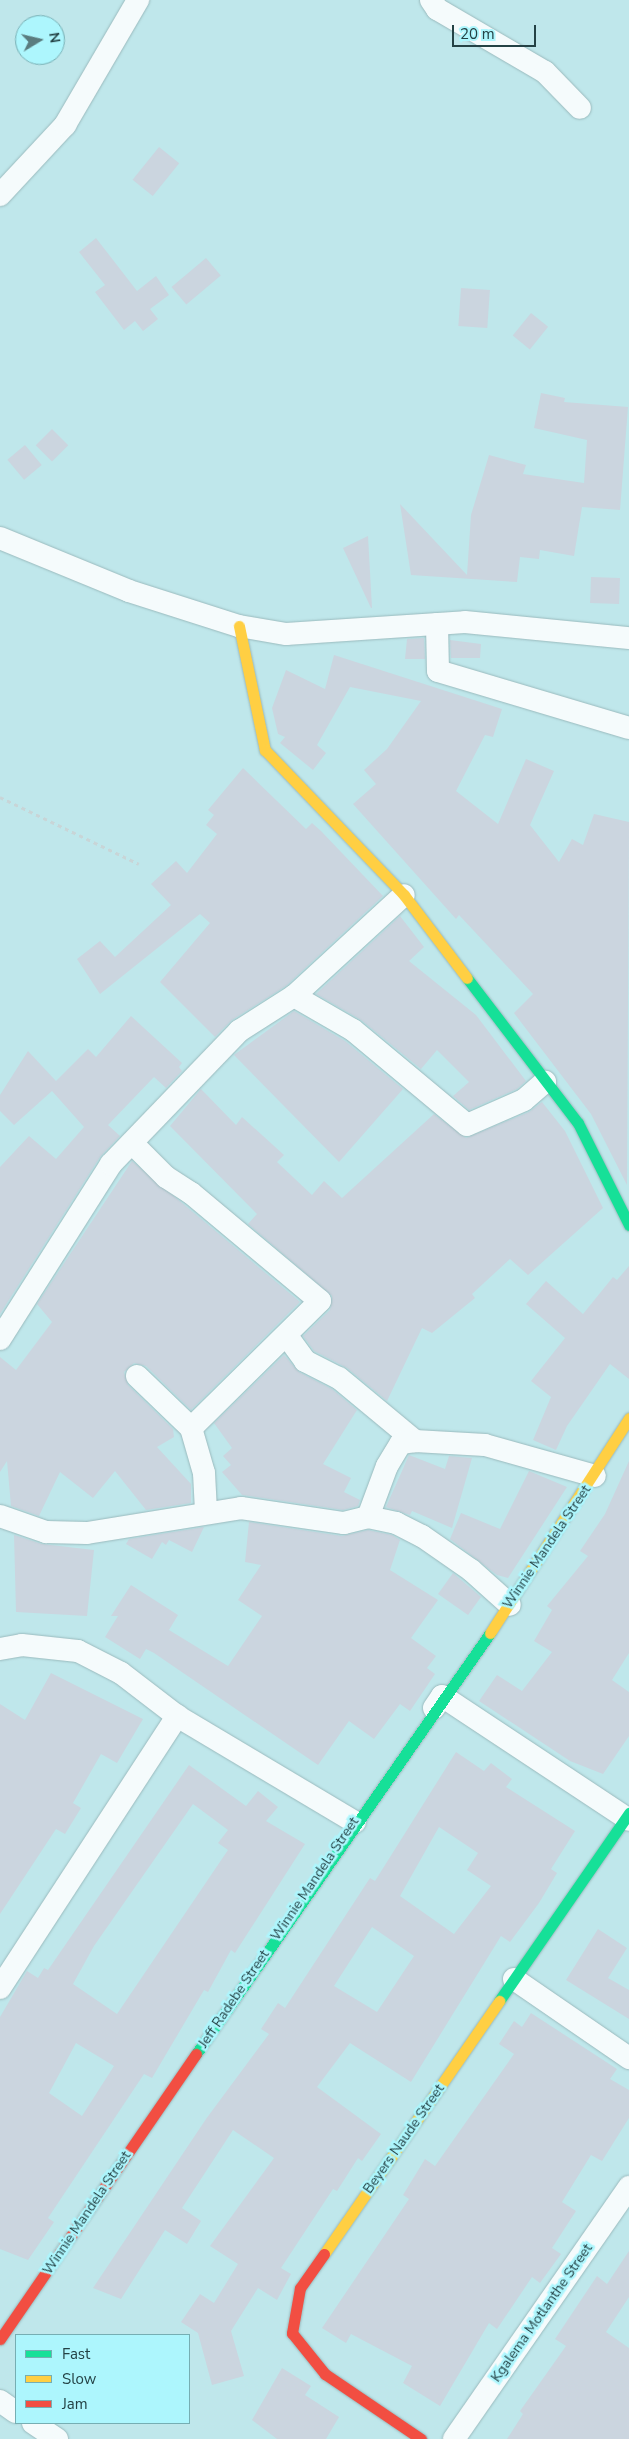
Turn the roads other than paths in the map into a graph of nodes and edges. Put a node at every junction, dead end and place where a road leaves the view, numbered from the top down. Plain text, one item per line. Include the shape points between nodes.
1 (138, 0) edge
2 (431, 0) edge
3 (580, 108) dead end
4 (0, 195) edge
5 (0, 538) edge
6 (437, 624) junction
7 (239, 626) junction
8 (629, 638) edge
9 (629, 728) edge
10 (404, 895) junction
11 (294, 996) junction
12 (546, 1082) junction
13 (132, 1143) junction
14 (629, 1225) edge
15 (287, 1336) junction
16 (0, 1339) edge
17 (137, 1376) dead end
18 (629, 1418) edge
19 (191, 1428) junction
20 (415, 1441) junction
21 (595, 1476) junction
22 (206, 1511) junction
23 (0, 1516) edge
24 (368, 1517) junction
25 (510, 1605) junction
26 (0, 1649) edge
27 (442, 1696) junction
28 (177, 1716) junction
29 (628, 1817) edge
30 (355, 1822) junction
31 (514, 1979) junction
32 (0, 1988) edge
33 (629, 2058) edge
34 (629, 2187) edge
35 (0, 2339) edge
36 (0, 2401) edge
37 (15, 2411) edge
38 (34, 2424) edge
39 (57, 2439) edge
40 (421, 2439) edge
41 (454, 2439) edge

1 - 4 street via 65,125
2 - 3 street via 437,9 545,72
5 - 7 street via 103,582
6 - 7 street via 286,634
6 - 8 street via 542,627
6 - 9 street via 438,670
7 - 10 street via 265,750
10 - 11 street
10 - 12 street
11 - 12 street via 353,1030 467,1125 524,1100
11 - 13 street via 239,1031
12 - 14 street via 578,1123
13 - 15 street via 166,1177 191,1193 320,1301
13 - 16 street via 111,1164
15 - 19 street
15 - 20 street via 305,1361 339,1378
17 - 19 street
18 - 21 street, Winnie Mandela Street
19 - 22 street via 204,1473
20 - 21 street via 485,1445
20 - 24 street via 400,1444 387,1466
21 - 25 street, Winnie Mandela Street
22 - 23 street via 87,1533 46,1532
22 - 24 street via 241,1508 344,1523
24 - 25 street via 396,1523 422,1536 471,1570
25 - 27 street, Winnie Mandela Street
26 - 28 street via 22,1646 78,1651 121,1673
27 - 29 street
27 - 30 street, Winnie Mandela Street
27 - 35 street, Jeff Radebe Street
28 - 30 street
28 - 32 street
29 - 31 street, Beyers Naude Street
30 - 35 street, Winnie Mandela Street
31 - 33 street
31 - 40 street, Beyers Naude Street via 300,2288 292,2333 325,2374
34 - 41 street, Kgalema Motlanthe Street
36 - 37 street
38 - 39 street

